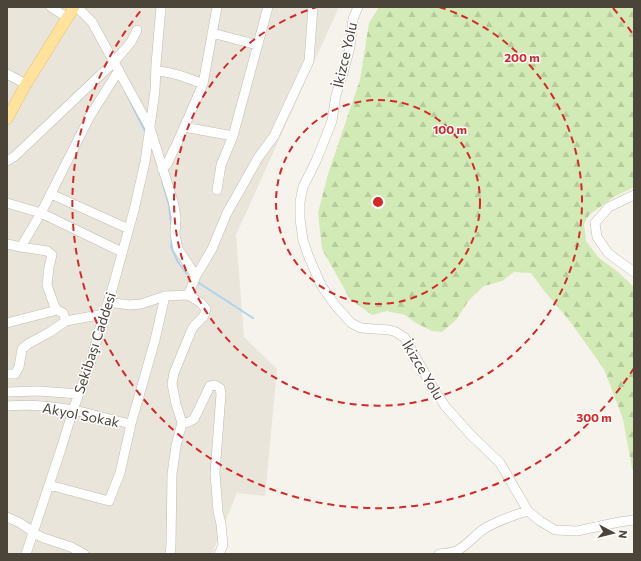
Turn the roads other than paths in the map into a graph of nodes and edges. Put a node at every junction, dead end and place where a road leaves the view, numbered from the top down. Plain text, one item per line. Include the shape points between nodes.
1 (51, 7) edge
2 (74, 7) edge
3 (77, 7) edge
4 (161, 7) edge
5 (217, 7) edge
6 (268, 7) edge
7 (313, 7) edge
8 (358, 7) edge
9 (68, 18) junction
10 (137, 30) dead end
11 (212, 33) junction
12 (258, 45) junction
13 (116, 66) junction
14 (156, 71) junction
15 (7, 74) edge
16 (26, 84) junction
17 (203, 84) junction
18 (7, 119) edge
19 (184, 127) junction
20 (150, 128) junction
21 (233, 136) junction
22 (7, 161) edge
23 (162, 169) junction
24 (217, 190) dead end
25 (51, 194) junction
26 (634, 195) edge
27 (7, 202) edge
28 (40, 213) junction
29 (129, 229) junction
30 (7, 244) edge
31 (21, 247) junction
32 (122, 252) junction
33 (634, 272) edge
34 (196, 276) junction
35 (188, 295) junction
36 (165, 296) junction
37 (108, 302) junction
38 (57, 310) junction
39 (104, 314) junction
40 (66, 321) junction
41 (7, 323) edge
42 (7, 374) edge
43 (7, 392) edge
44 (79, 394) junction
45 (7, 406) edge
46 (73, 410) junction
47 (182, 423) junction
48 (131, 424) junction
49 (49, 484) junction
50 (528, 511) junction
51 (7, 517) edge
52 (634, 520) edge
53 (33, 533) junction
54 (26, 554) edge
55 (84, 554) edge
56 (170, 554) edge
57 (219, 554) edge
58 (439, 554) edge

1 - 9 street
2 - 9 main road
3 - 13 street via 92,22
4 - 14 street, Sekibaşı Caddesi
5 - 11 street
6 - 12 street
7 - 34 street via 309,62 274,136 258,158 227,213 212,249
8 - 50 street, İkizce Yolu via 353,19 350,47 336,95 332,120 303,187 300,219 308,256 321,285 351,323 361,328 389,330 405,338 445,406 500,463
9 - 16 main road
10 - 13 street
11 - 12 street
11 - 17 street
12 - 21 street
13 - 20 street
13 - 22 street
13 - 25 street
14 - 17 street via 174,73
14 - 20 street, Sekibaşı Caddesi
15 - 16 street
16 - 18 main road
17 - 19 street
19 - 21 street
19 - 23 street via 167,164
20 - 23 street
20 - 29 street, Sekibaşı Caddesi via 145,162
21 - 24 street via 221,165
23 - 34 street via 173,201 178,249
25 - 28 street
25 - 29 street
26 - 33 street via 609,207 595,223 597,237 608,253
27 - 28 street
28 - 31 street
28 - 32 street
29 - 32 street, Sekibaşı Caddesi
30 - 31 street
31 - 38 street via 47,251 52,255 47,285
32 - 37 street, Sekibaşı Caddesi
34 - 35 street
35 - 36 street
35 - 47 street via 206,309 204,316 192,330 174,373 172,384
36 - 37 street via 141,304
36 - 48 street
37 - 39 street, Sekibaşı Caddesi
38 - 40 street via 63,313
38 - 41 street
39 - 40 street
39 - 44 street, Sekibaşı Caddesi
40 - 42 street via 22,349 18,370 15,374
43 - 44 street
44 - 46 street, Sekibaşı Caddesi
45 - 46 street, Akyol Sokak
46 - 48 street, Akyol Sokak
46 - 49 street, Sekibaşı Caddesi
47 - 56 street via 172,474
47 - 57 street via 194,419 210,386 220,388 215,473 221,524 222,545
48 - 49 street via 120,473 109,501
49 - 53 street, Sekibaşı Caddesi
50 - 52 street, İkizce Yolu via 556,530 577,531
50 - 58 street via 486,528 457,551
51 - 53 street
53 - 54 street, Sekibaşı Caddesi
53 - 55 street

